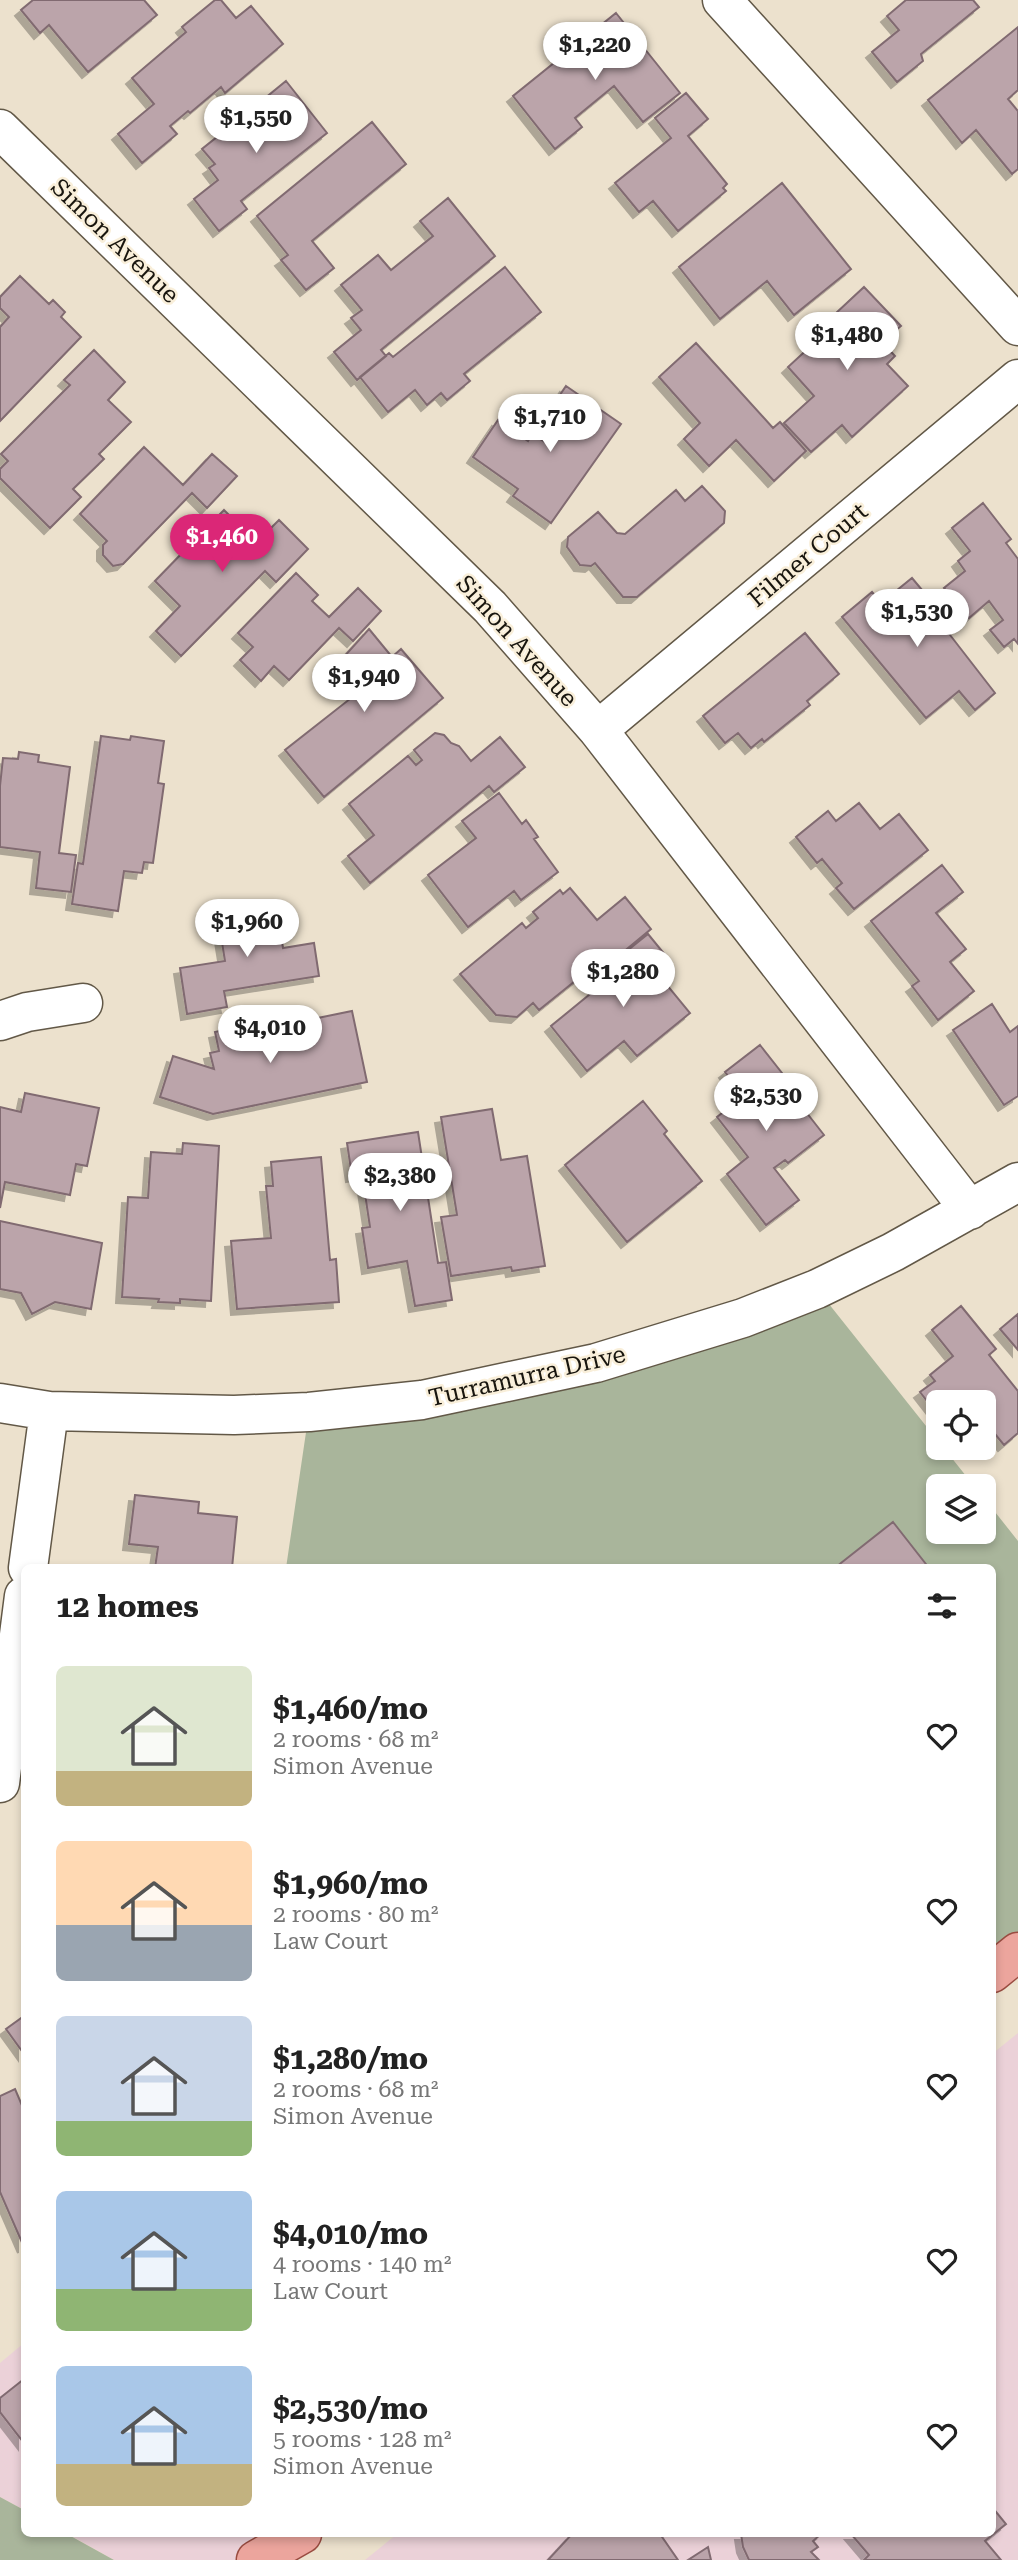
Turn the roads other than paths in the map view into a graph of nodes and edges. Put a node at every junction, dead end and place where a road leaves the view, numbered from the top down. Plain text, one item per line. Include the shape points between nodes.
1 (722, 0) edge
2 (0, 129) edge
3 (1018, 326) edge
4 (1018, 379) edge
5 (598, 730) junction
6 (83, 1003) dead end
7 (0, 1021) edge
8 (1018, 1182) edge
9 (970, 1210) junction
10 (0, 1403) edge
11 (49, 1411) junction
12 (29, 1564) edge
13 (21, 1619) edge
14 (0, 1783) edge
15 (1018, 1952) edge
16 (996, 1970) edge
17 (297, 2537) edge
18 (300, 2537) edge
19 (256, 2560) edge
20 (281, 2560) edge

1 - 3 street
2 - 5 street, Simon Avenue via 489,607
4 - 5 street, Filmer Court
5 - 9 street, Simon Avenue
6 - 7 street
8 - 9 street, Turramurra Drive
9 - 11 street, Turramurra Drive via 817,1289 743,1318 596,1363 436,1398 234,1415
10 - 11 street, Turramurra Drive
11 - 12 street
13 - 14 street
15 - 16 main road
17 - 19 main road
18 - 20 main road

